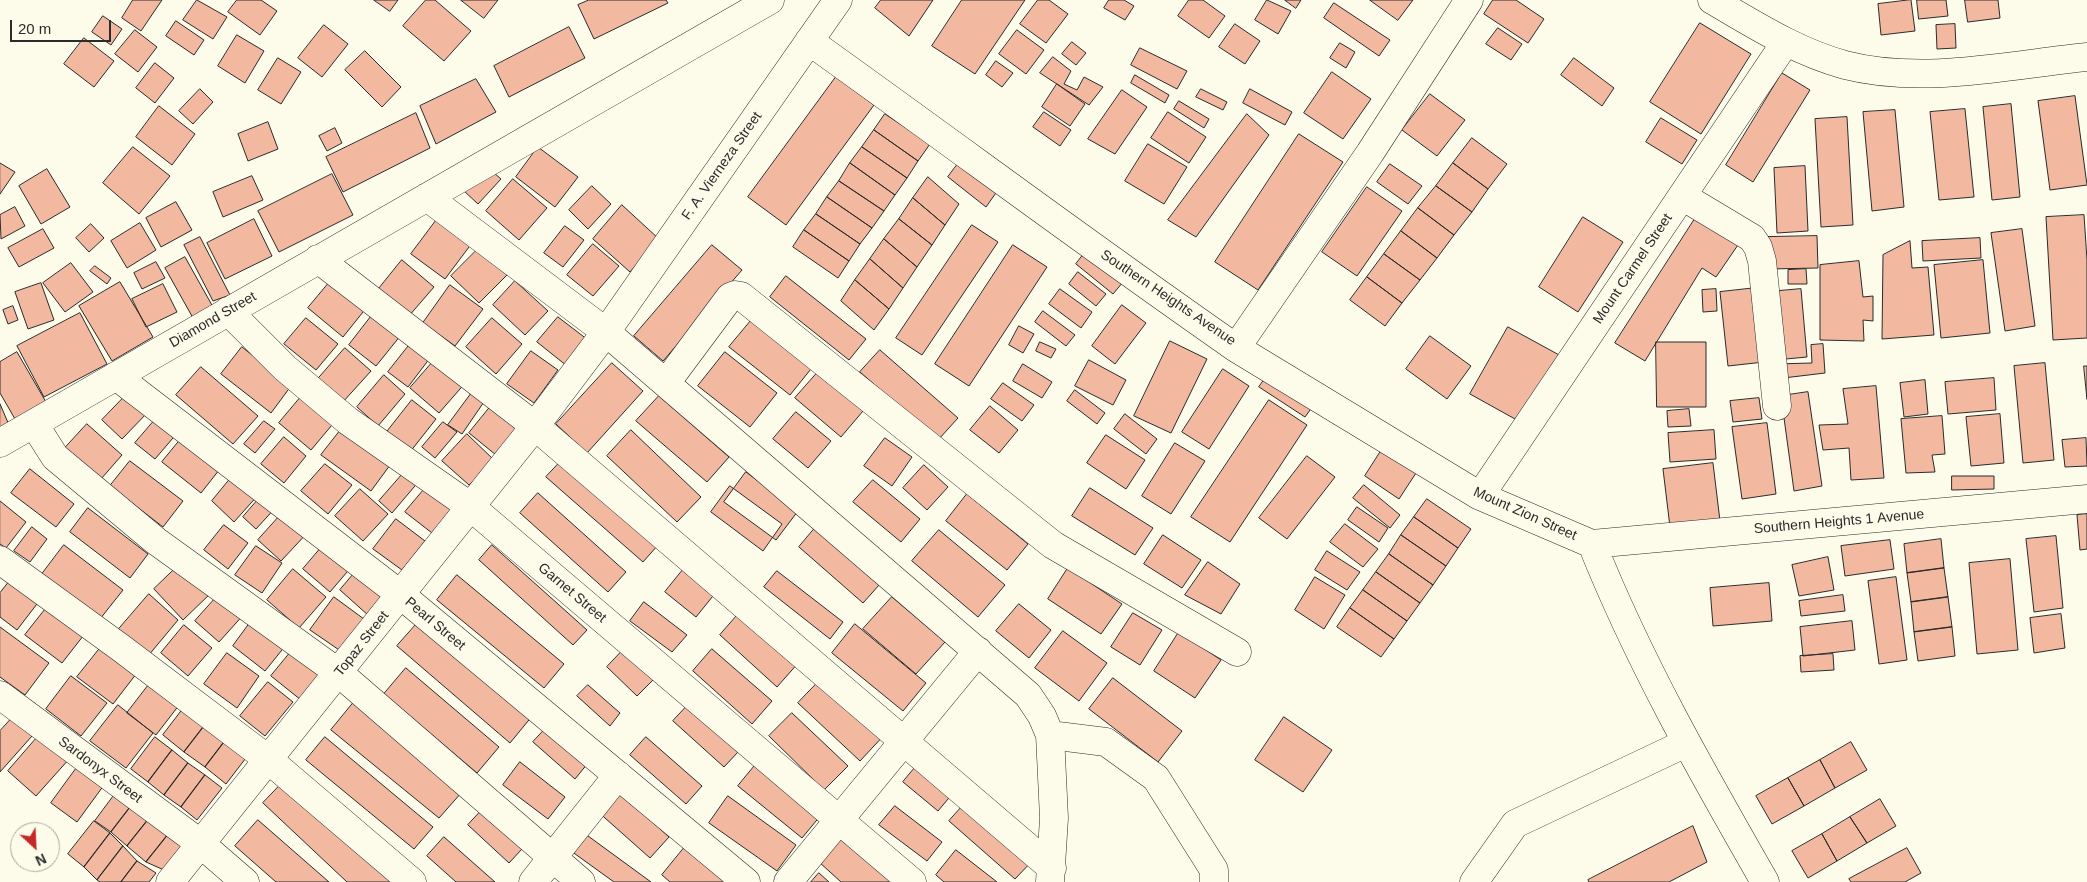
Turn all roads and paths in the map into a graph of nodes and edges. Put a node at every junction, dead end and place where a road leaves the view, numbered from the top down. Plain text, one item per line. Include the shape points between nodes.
1 (770, 0) edge
2 (838, 0) edge
3 (1469, 0) edge
4 (1712, 0) edge
5 (809, 41) junction
6 (1785, 43) junction
7 (2087, 57) edge
8 (1682, 196) junction
9 (427, 197) junction
10 (318, 260) junction
11 (228, 311) junction
12 (606, 332) junction
13 (1236, 348) junction
14 (116, 376) junction
15 (666, 383) junction
16 (1777, 406) dead end
17 (34, 424) junction
18 (535, 426) junction
19 (0, 443) edge
20 (1480, 496) junction
21 (2087, 500) edge
22 (471, 507) junction
23 (1592, 544) junction
24 (0, 560) edge
25 (401, 595) junction
26 (978, 651) junction
27 (1237, 652) dead end
28 (339, 673) junction
29 (0, 695) edge
30 (1050, 735) junction
31 (904, 743) junction
32 (1686, 743) junction
33 (269, 760) junction
34 (618, 775) junction
35 (838, 820) junction
36 (201, 844) junction
37 (552, 857) junction
38 (1051, 875) edge
39 (170, 882) edge
40 (245, 882) edge
41 (412, 882) edge
42 (534, 882) edge
43 (581, 882) edge
44 (746, 882) edge
45 (788, 882) edge
46 (912, 882) edge
47 (1214, 882) edge
48 (1474, 882) edge
49 (1765, 882) edge

1 - 9 street, Diamond Street
2 - 5 street, F. A. Vierneza Street
3 - 13 street, Southern Heights Avenue via 1370,153
4 - 6 street
5 - 12 street, F. A. Vierneza Street
5 - 13 street, Southern Heights Avenue
6 - 7 street via 1845,65 1889,72 1942,73
6 - 8 street, Mount Carmel Street
8 - 16 street via 1752,238 1758,247
8 - 20 street, Mount Carmel Street
9 - 10 street, Diamond Street
9 - 12 street
10 - 11 street, Diamond Street
10 - 18 street
11 - 14 street, Diamond Street
11 - 22 street, Garnet Street via 285,368 348,421
12 - 15 street
12 - 18 street, Topaz Street
13 - 20 street, Mount Zion Street
14 - 17 street, Diamond Street
14 - 25 street, Pearl Street
15 - 26 street
15 - 27 street via 730,297 741,296 1053,546
17 - 19 street, Diamond Street
17 - 28 street via 56,457 156,541
18 - 22 street, Topaz Street
18 - 31 street
20 - 23 street, Mount Zion Street
21 - 23 street, Southern Heights 1 Avenue
22 - 25 street, Topaz Street
22 - 35 street, Garnet Street
23 - 32 street, Mount Zion Street via 1613,597
24 - 33 street
25 - 28 street, Topaz Street
25 - 34 street, Pearl Street
26 - 30 street via 1028,695
26 - 31 street
28 - 33 street, Topaz Street
28 - 37 street
29 - 36 street, Sardonyx Street
30 - 38 street via 1054,818
30 - 47 street via 1106,742 1156,778 1214,870
31 - 35 street
31 - 38 street
32 - 48 street via 1515,824
32 - 49 street, Mount Zion Street
33 - 36 street, Topaz Street
33 - 41 street
34 - 37 street
34 - 44 street, Pearl Street
35 - 45 street
35 - 46 street, Garnet Street
36 - 39 street, Topaz Street
36 - 40 street, Sardonyx Street
37 - 42 street
37 - 43 street

